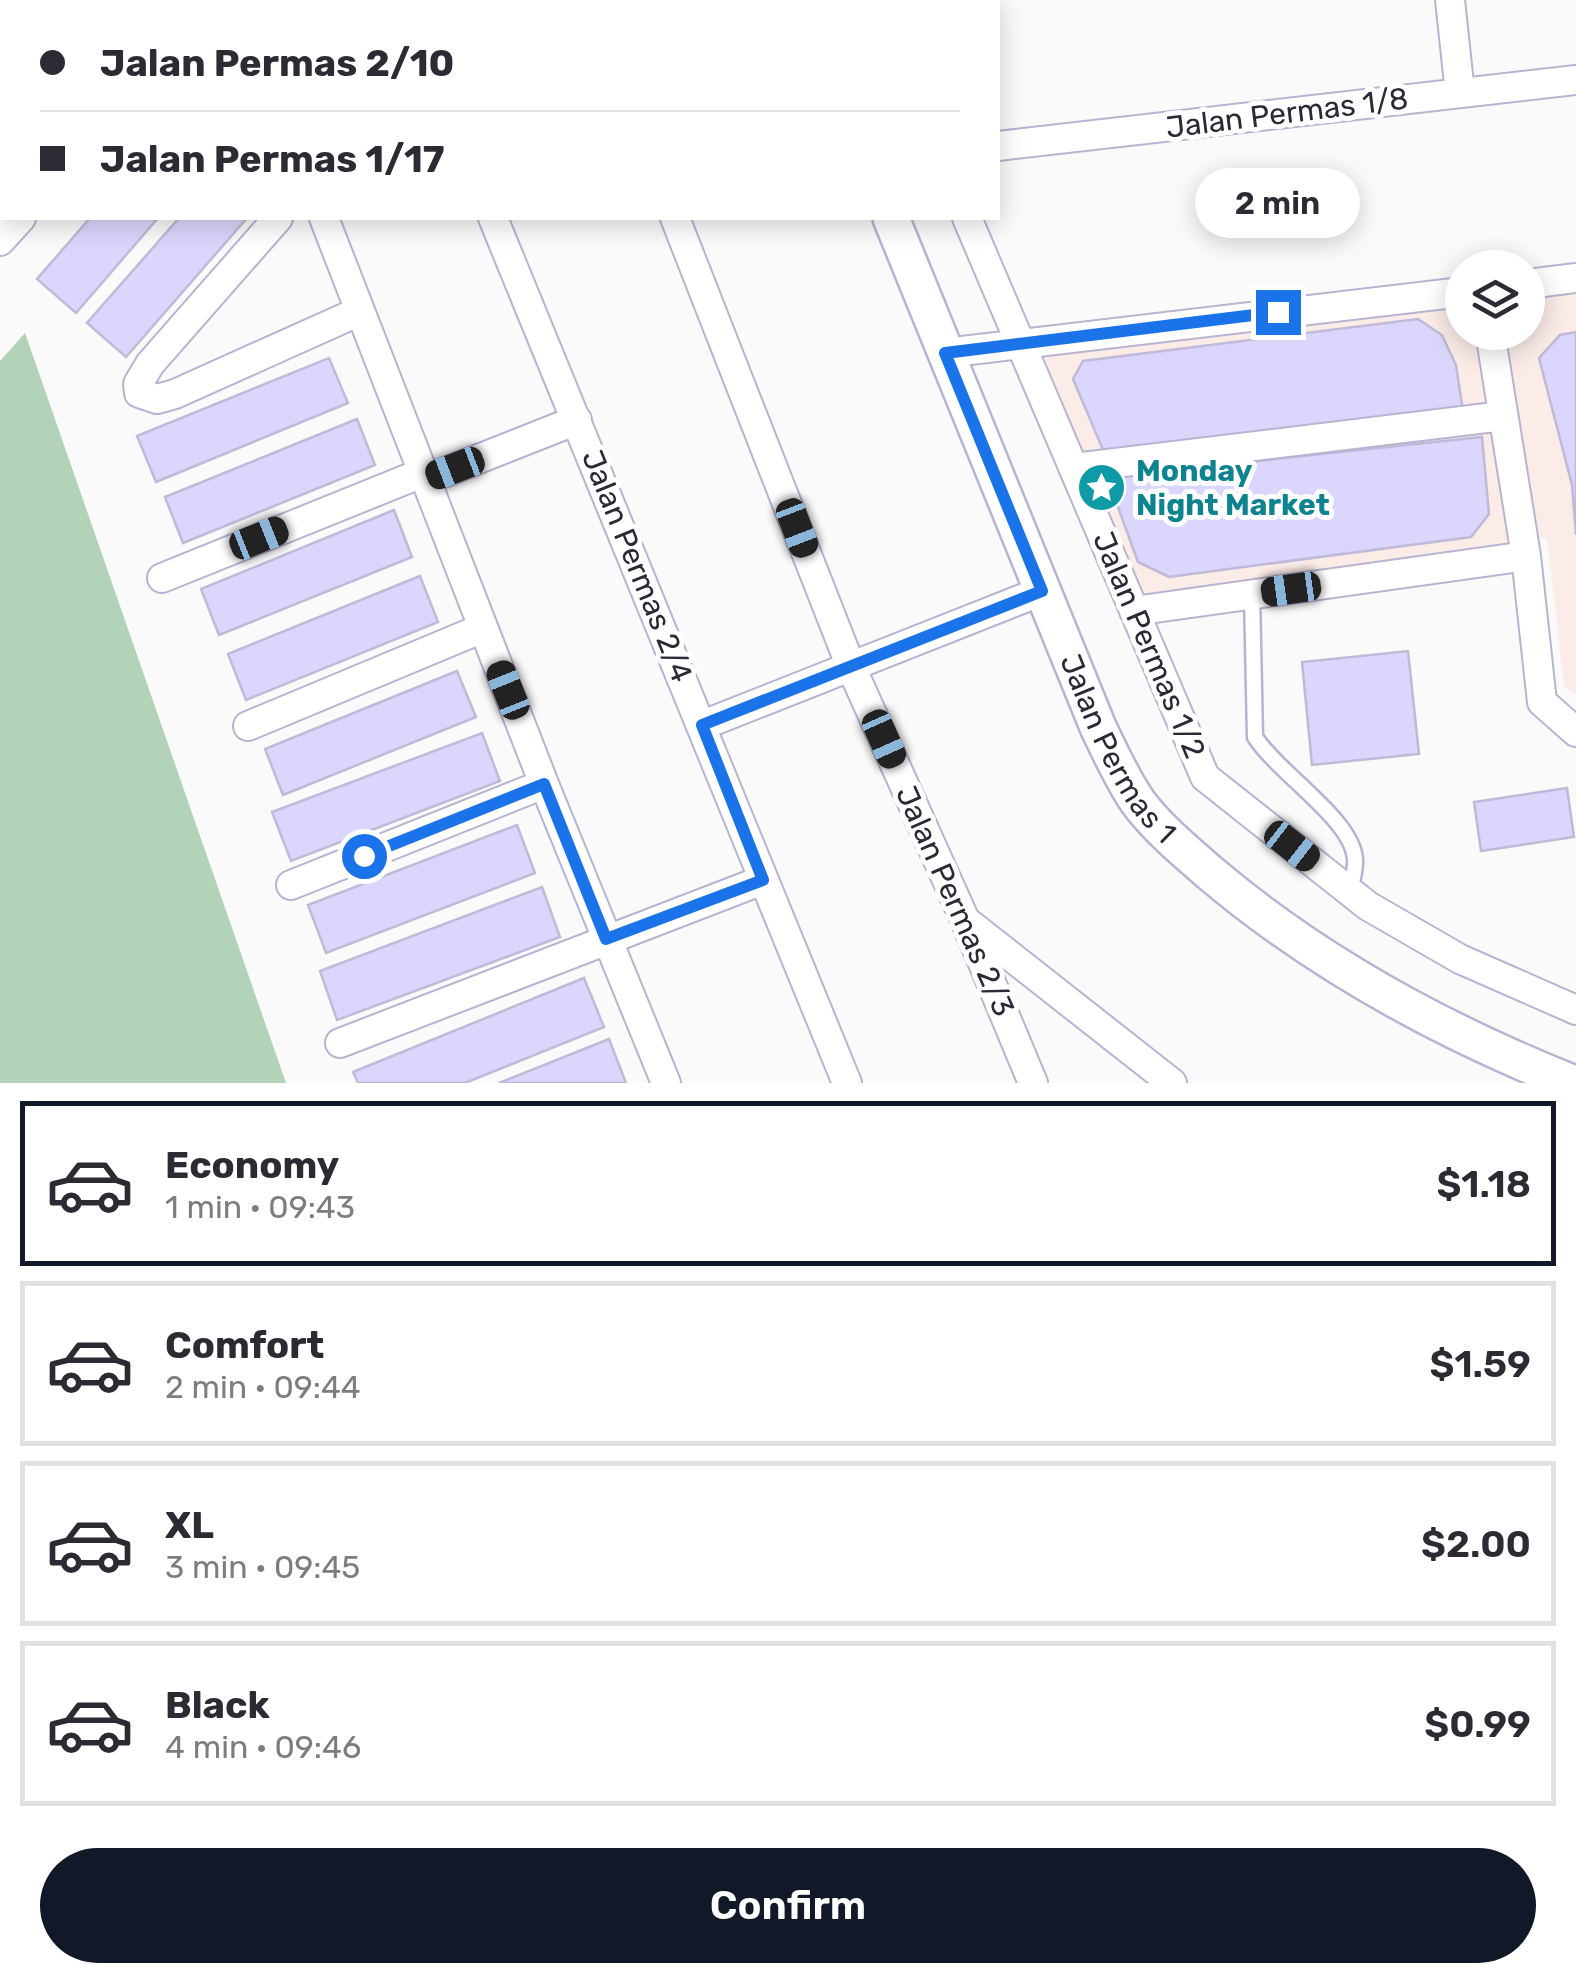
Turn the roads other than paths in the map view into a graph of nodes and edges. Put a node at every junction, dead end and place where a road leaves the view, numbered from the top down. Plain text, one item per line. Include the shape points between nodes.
1 (1450, 0) edge
2 (1576, 80) edge
3 (1460, 93) junction
4 (1000, 146) edge
5 (19, 220) edge
6 (276, 220) edge
7 (325, 220) edge
8 (494, 220) edge
9 (676, 220) edge
10 (891, 220) edge
11 (968, 220) edge
12 (0, 241) edge
13 (1576, 278) edge
14 (1545, 282) edge
15 (1445, 294) edge
16 (360, 311) junction
17 (1020, 342) junction
18 (1493, 350) edge
19 (945, 353) junction
20 (1503, 416) junction
21 (576, 420) junction
22 (1074, 468) junction
23 (423, 476) junction
24 (1526, 556) junction
25 (162, 578) dead end
26 (1042, 591) junction
27 (1252, 594) junction
28 (1134, 611) junction
29 (483, 628) junction
30 (851, 667) junction
31 (702, 725) junction
32 (248, 726) dead end
33 (1576, 732) edge
34 (544, 784) junction
35 (763, 880) junction
36 (291, 884) dead end
37 (1350, 891) junction
38 (965, 920) junction
39 (606, 939) junction
40 (1576, 1010) edge
41 (340, 1043) dead end
42 (666, 1083) edge
43 (847, 1083) edge
44 (1033, 1083) edge
45 (1172, 1083) edge
46 (1572, 1083) edge

1 - 3 street
2 - 3 street, Jalan Permas 1/8
3 - 4 street, Jalan Permas 1/8
5 - 12 street
6 - 16 street via 150,364 139,393 175,394
7 - 16 street
8 - 21 street, Jalan Permas 2/4
9 - 30 street, Jalan Permas 2/3
10 - 19 street, Jalan Permas 1
11 - 17 street, Jalan Permas 1/2
13 - 14 street
15 - 17 street
16 - 23 street
17 - 19 street
17 - 22 street, Jalan Permas 1/2
18 - 20 street
19 - 26 street, Jalan Permas 1
20 - 22 street
20 - 24 street
21 - 23 street
21 - 31 street, Jalan Permas 2/4
22 - 28 street, Jalan Permas 1/2
23 - 25 street
23 - 29 street
24 - 27 street
24 - 33 street via 1542,702
26 - 30 street
26 - 46 street, Jalan Permas 1 via 1117,767 1139,803 1187,853 1350,975
27 - 28 street
27 - 37 lane via 1255,736 1349,837 1355,860
28 - 37 street, Jalan Permas 1/2 via 1205,777
29 - 32 street
29 - 34 street
30 - 31 street
30 - 38 street, Jalan Permas 2/3
31 - 35 street, Jalan Permas 2/4
34 - 36 street
34 - 39 street
35 - 39 street
35 - 43 street, Jalan Permas 2/4
37 - 40 street, Jalan Permas 1/2 via 1460,959
38 - 44 street, Jalan Permas 2/3
38 - 45 street
39 - 41 street
39 - 42 street

